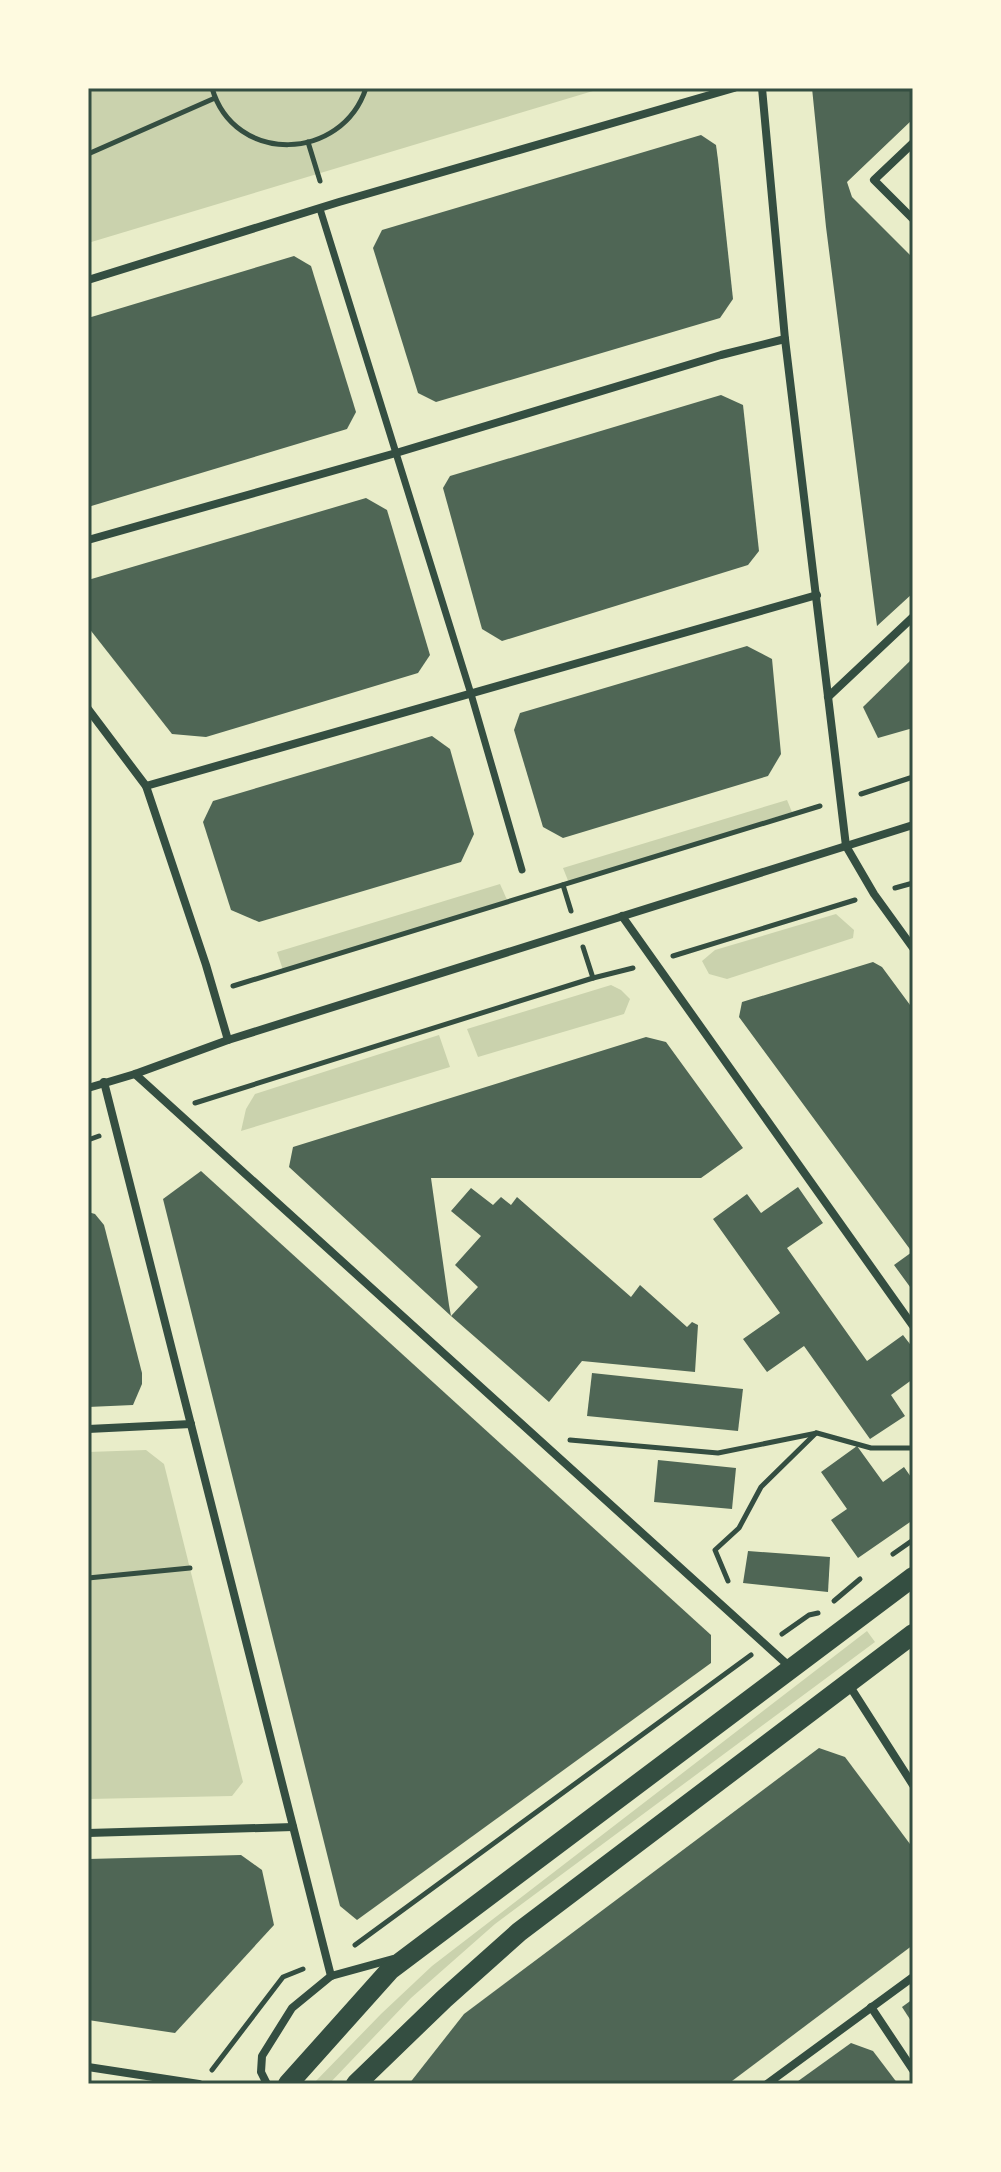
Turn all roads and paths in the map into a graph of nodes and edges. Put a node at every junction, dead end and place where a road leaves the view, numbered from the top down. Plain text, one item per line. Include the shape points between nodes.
1 (212, 88) edge
2 (366, 88) edge
3 (734, 88) edge
4 (762, 88) edge
5 (215, 98) junction
6 (308, 142) junction
7 (913, 143) edge
8 (88, 154) edge
9 (320, 181) dead end
10 (320, 209) junction
11 (913, 219) edge
12 (88, 280) edge
13 (785, 339) junction
14 (396, 453) junction
15 (88, 540) edge
16 (817, 595) junction
17 (913, 617) edge
18 (471, 694) junction
19 (828, 697) junction
20 (88, 709) edge
21 (913, 777) edge
22 (146, 786) junction
23 (841, 799) junction
24 (913, 825) edge
25 (846, 846) junction
26 (522, 870) dead end
27 (913, 883) edge
28 (874, 894) junction
29 (622, 916) junction
30 (913, 948) edge
31 (654, 962) junction
32 (213, 992) junction
33 (228, 1040) junction
34 (135, 1074) junction
35 (104, 1082) junction
36 (88, 1088) edge
37 (174, 1109) junction
38 (116, 1131) junction
39 (88, 1140) edge
40 (913, 1326) edge
41 (191, 1424) junction
42 (88, 1429) edge
43 (817, 1433) junction
44 (537, 1438) junction
45 (913, 1448) edge
46 (913, 1540) edge
47 (891, 1556) dead end
48 (190, 1568) dead end
49 (869, 1572) dead end
50 (913, 1577) edge
51 (88, 1578) edge
52 (734, 1593) dead end
53 (832, 1604) dead end
54 (827, 1611) dead end
55 (913, 1634) edge
56 (765, 1644) junction
57 (791, 1667) junction
58 (848, 1684) junction
59 (913, 1785) edge
60 (293, 1827) junction
61 (88, 1833) edge
62 (413, 1953) junction
63 (327, 1959) junction
64 (331, 1976) junction
65 (913, 1977) edge
66 (871, 2007) junction
67 (88, 2067) edge
68 (913, 2070) edge
69 (209, 2074) dead end
70 (151, 2075) junction
71 (176, 2084) edge
72 (199, 2084) edge
73 (267, 2084) edge
74 (288, 2084) edge
75 (356, 2084) edge
76 (767, 2084) edge

1 - 5 path
2 - 6 path via 346,122 325,138
3 - 10 street
4 - 13 street
5 - 6 path via 249,135 274,145
5 - 8 path
6 - 9 path
7 - 11 street via 874,180
10 - 12 street
10 - 14 street
13 - 14 street
13 - 16 street
14 - 15 street
14 - 18 street
16 - 18 street
16 - 19 street
17 - 19 street
18 - 22 street
18 - 26 street
19 - 23 street
20 - 22 street
21 - 23 path
22 - 32 street
23 - 25 street
23 - 32 path
24 - 25 street
25 - 28 street
25 - 29 street
27 - 28 path
28 - 30 street
28 - 31 path
29 - 31 street
29 - 33 street
31 - 37 path
31 - 40 street
32 - 33 street
33 - 34 street
34 - 35 street
34 - 37 street
35 - 36 street
35 - 38 street
37 - 44 street
38 - 39 path
38 - 41 street
41 - 42 street
41 - 60 street
43 - 44 path via 718,1453
43 - 45 path via 871,1448
43 - 52 path via 761,1487 739,1528 715,1550
44 - 56 street
46 - 47 path
48 - 51 path
49 - 53 path
50 - 57 main road
54 - 56 path via 809,1615
55 - 58 main road
56 - 57 street
56 - 63 path via 348,1951
57 - 62 main road
58 - 59 street
58 - 75 main road via 519,1932
60 - 61 street
60 - 63 street
62 - 64 street
62 - 74 main road via 390,1970
63 - 64 street
63 - 69 path via 283,1977
64 - 73 street via 292,2008 262,2056
65 - 66 street
66 - 68 street
66 - 76 street
67 - 70 street
70 - 71 street
70 - 72 street

